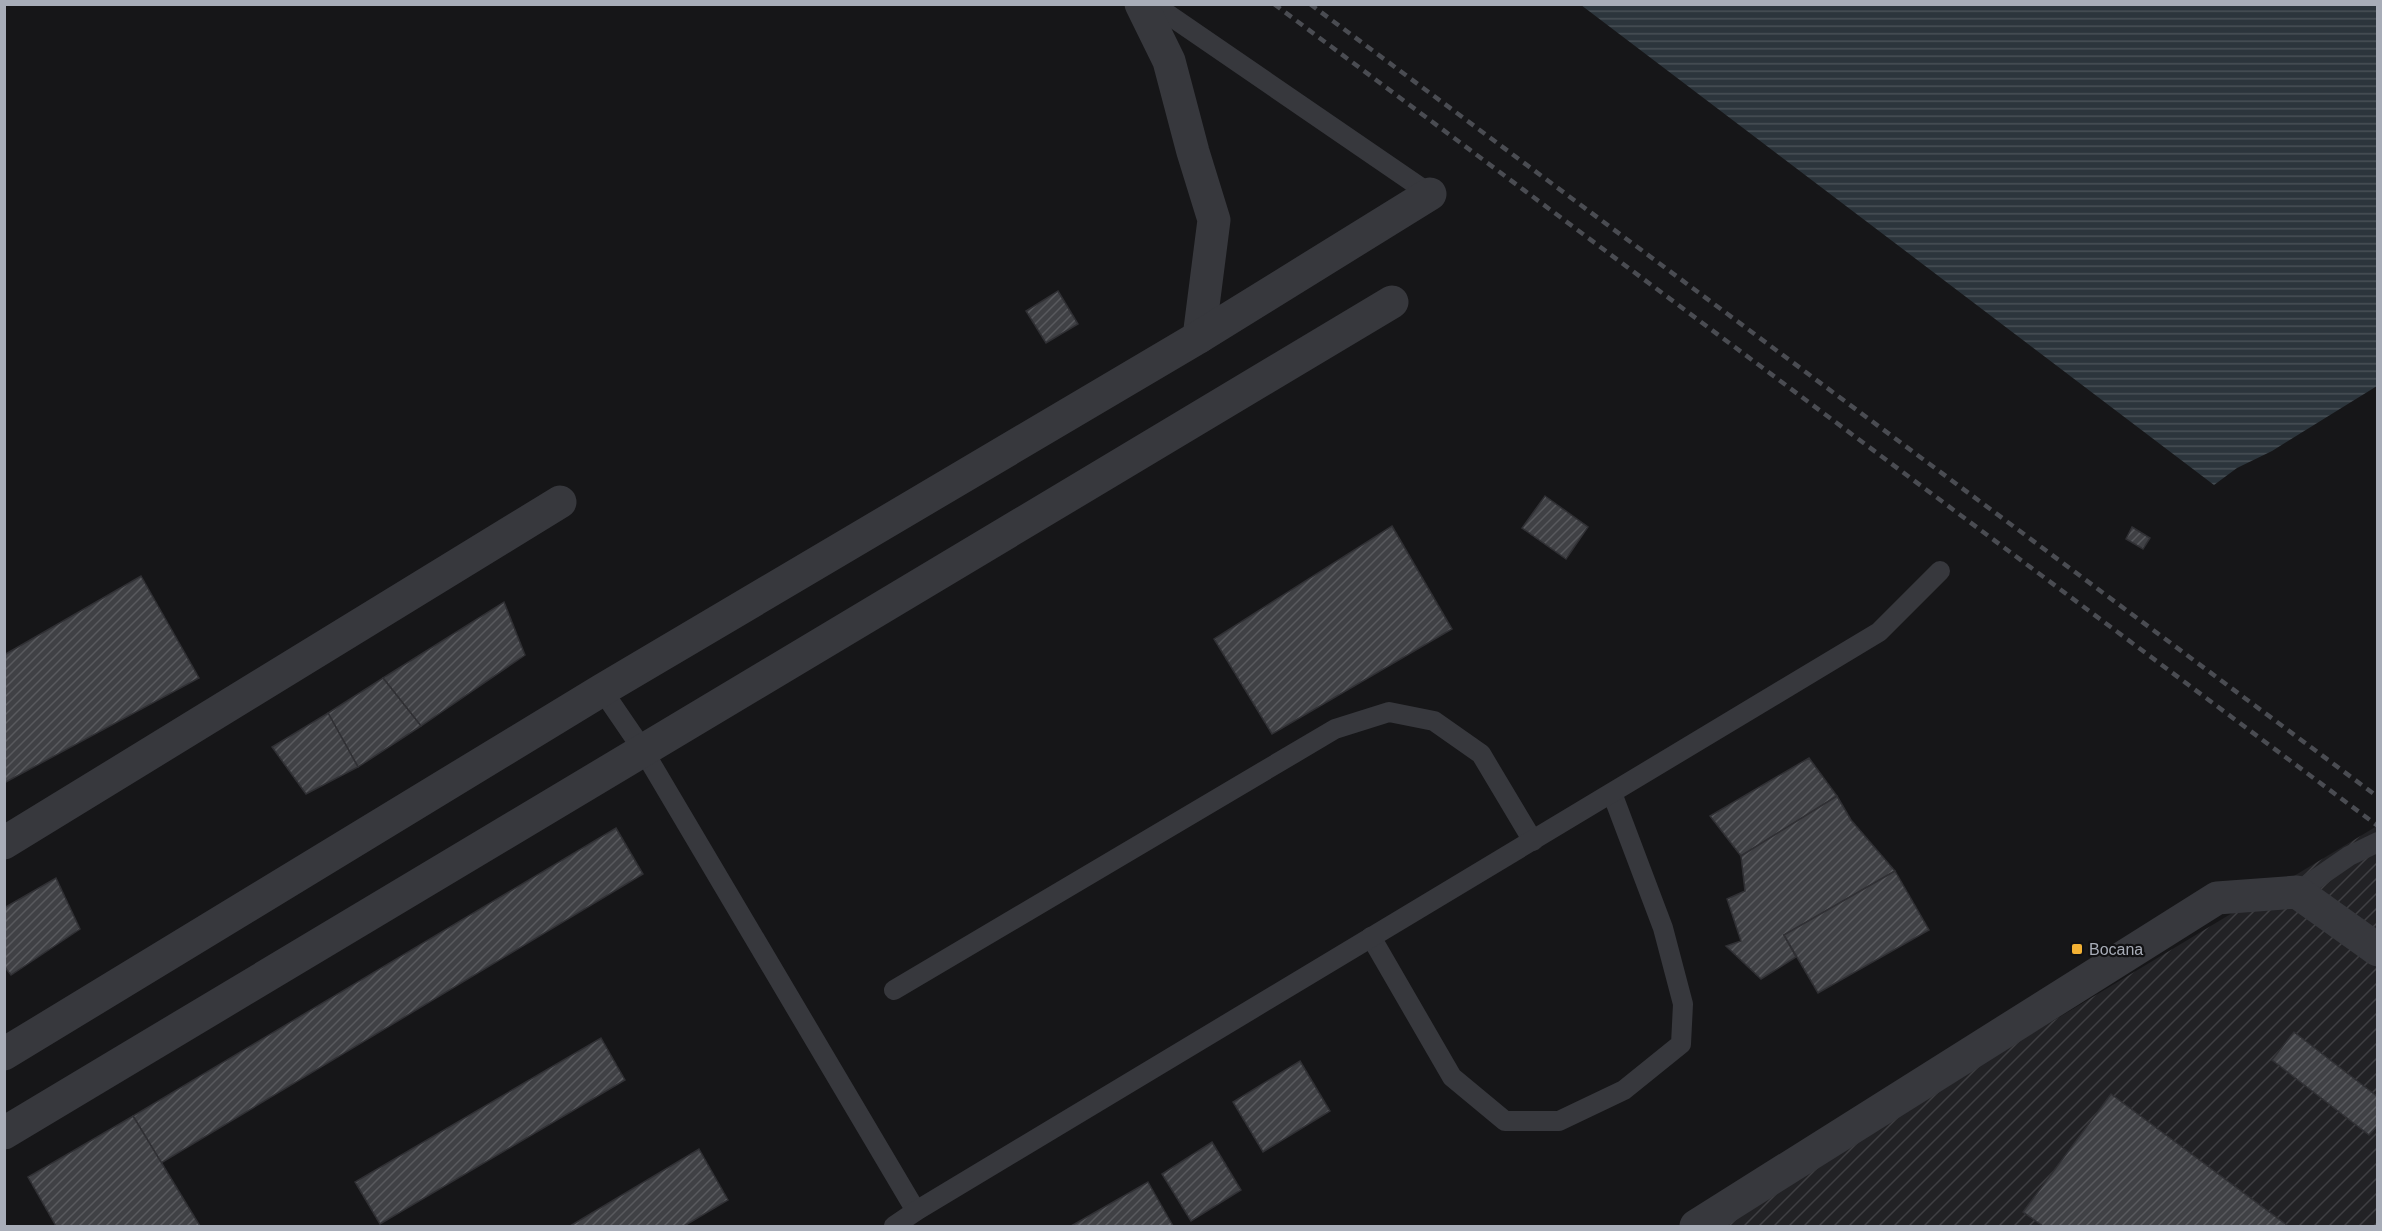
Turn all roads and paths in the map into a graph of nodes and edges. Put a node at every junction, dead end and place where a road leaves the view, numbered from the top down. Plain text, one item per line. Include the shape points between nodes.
1 (1141, 4) edge
2 (1153, 4) edge
3 (1430, 194) joint
4 (1392, 302) dead end
5 (1199, 337) junction
6 (561, 502) dead end
7 (1940, 571) dead end
8 (602, 690) junction
9 (643, 750) junction
10 (1612, 793) junction
11 (1533, 841) junction
12 (2378, 842) edge
13 (4, 843) edge
14 (2297, 892) junction
15 (1371, 938) junction
16 (2378, 950) edge
17 (894, 990) dead end
18 (4, 1054) edge
19 (4, 1133) edge
20 (916, 1211) junction
21 (894, 1227) edge
22 (1696, 1227) edge

1 - 5 street via 1168,61 1214,220
2 - 3 lane
3 - 5 street
4 - 9 street
5 - 8 street
6 - 13 street
7 - 10 lane via 1879,632
8 - 9 lane
8 - 18 street
9 - 19 street
9 - 20 lane
10 - 11 lane
10 - 15 lane via 1663,928 1683,1004 1681,1044 1624,1090 1559,1121 1505,1121 1452,1077
11 - 15 lane
11 - 17 lane via 1480,754 1434,721 1389,712 1335,729
12 - 14 lane via 2349,856
14 - 16 street
14 - 22 street via 2217,898
15 - 20 lane
20 - 21 lane

